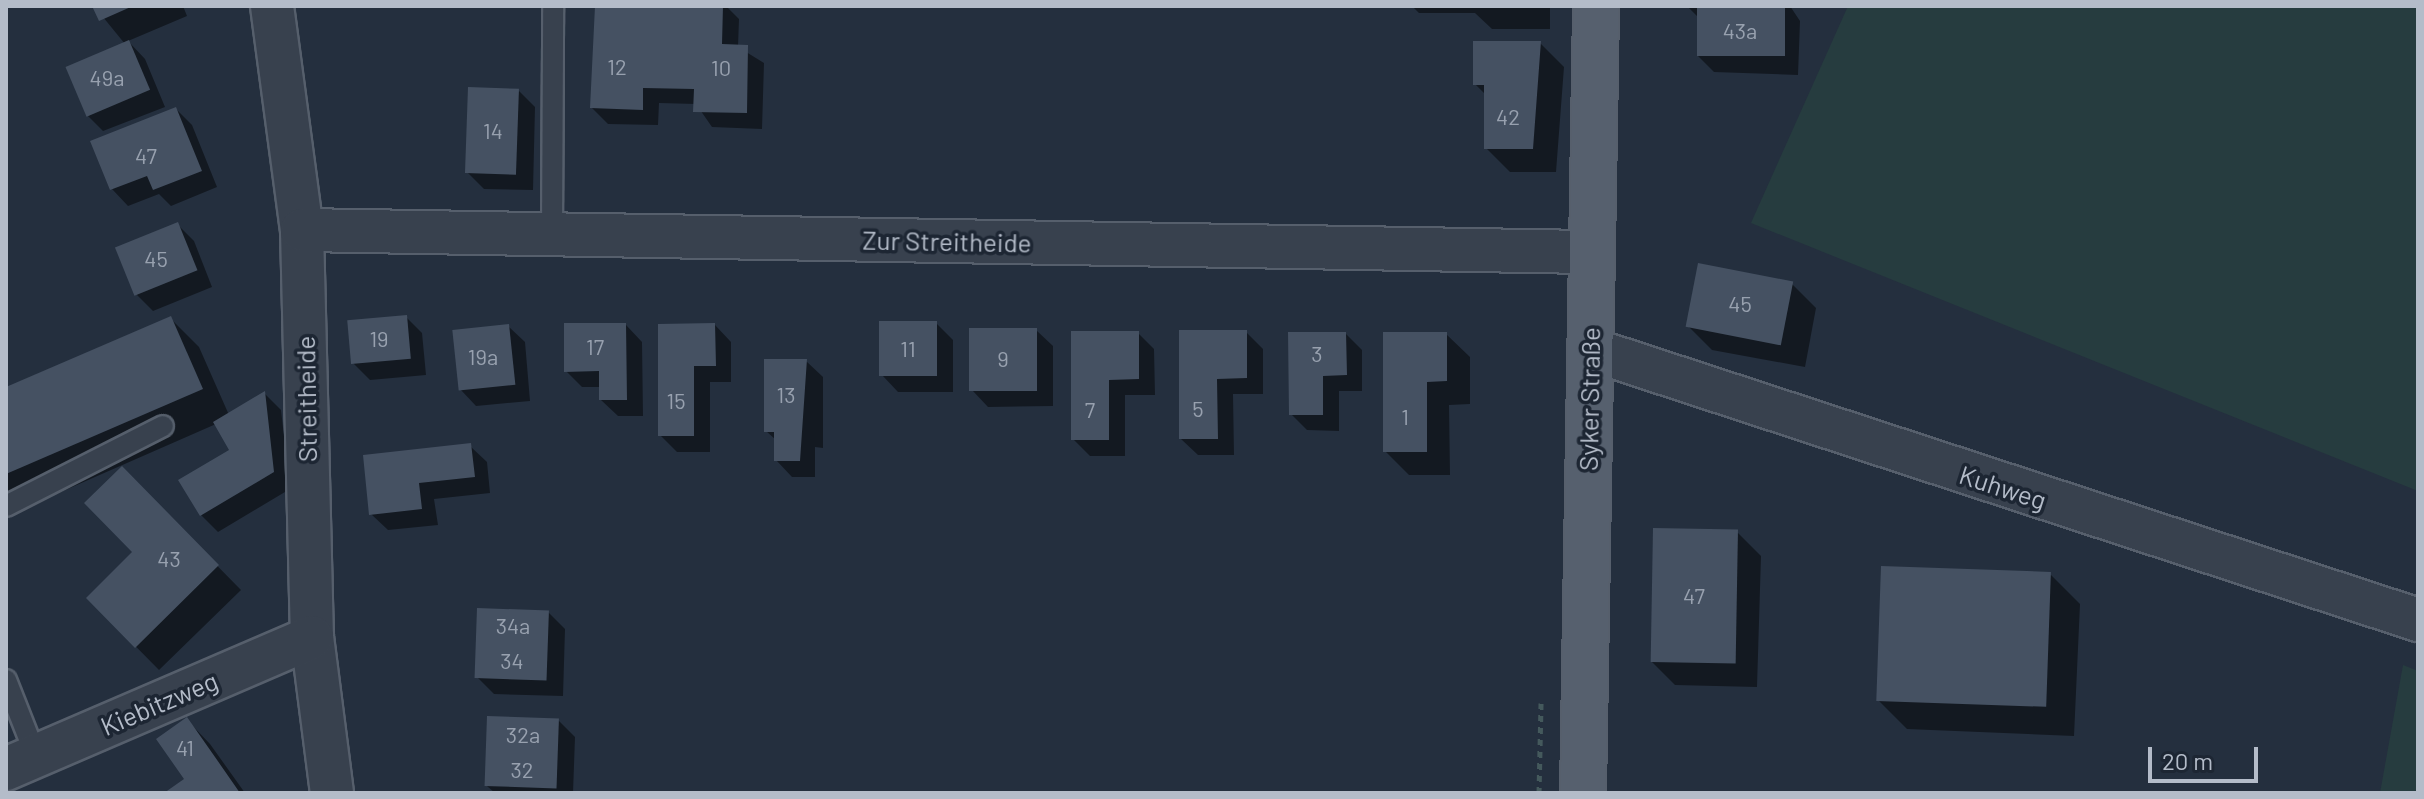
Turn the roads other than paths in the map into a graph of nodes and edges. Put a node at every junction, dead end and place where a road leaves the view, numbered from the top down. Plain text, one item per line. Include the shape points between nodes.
1 (272, 6) edge
2 (553, 6) edge
3 (1596, 6) edge
4 (302, 230) junction
5 (552, 234) junction
6 (1591, 252) junction
7 (1590, 349) junction
8 (163, 426) dead end
9 (6, 506) edge
10 (2418, 620) edge
11 (312, 637) junction
12 (6, 680) edge
13 (21, 763) edge
14 (332, 793) edge
15 (1583, 793) edge

1 - 4 street, Streitheide
2 - 5 lane
3 - 6 main road, Syker Straße
4 - 5 street, Zur Streitheide
4 - 11 street, Streitheide
5 - 6 street, Zur Streitheide
6 - 7 main road, Syker Straße
7 - 10 street, Kuhweg
7 - 15 main road, Syker Straße
8 - 9 lane
11 - 13 street, Kiebitzweg
11 - 14 street, Streitheide
12 - 13 lane

